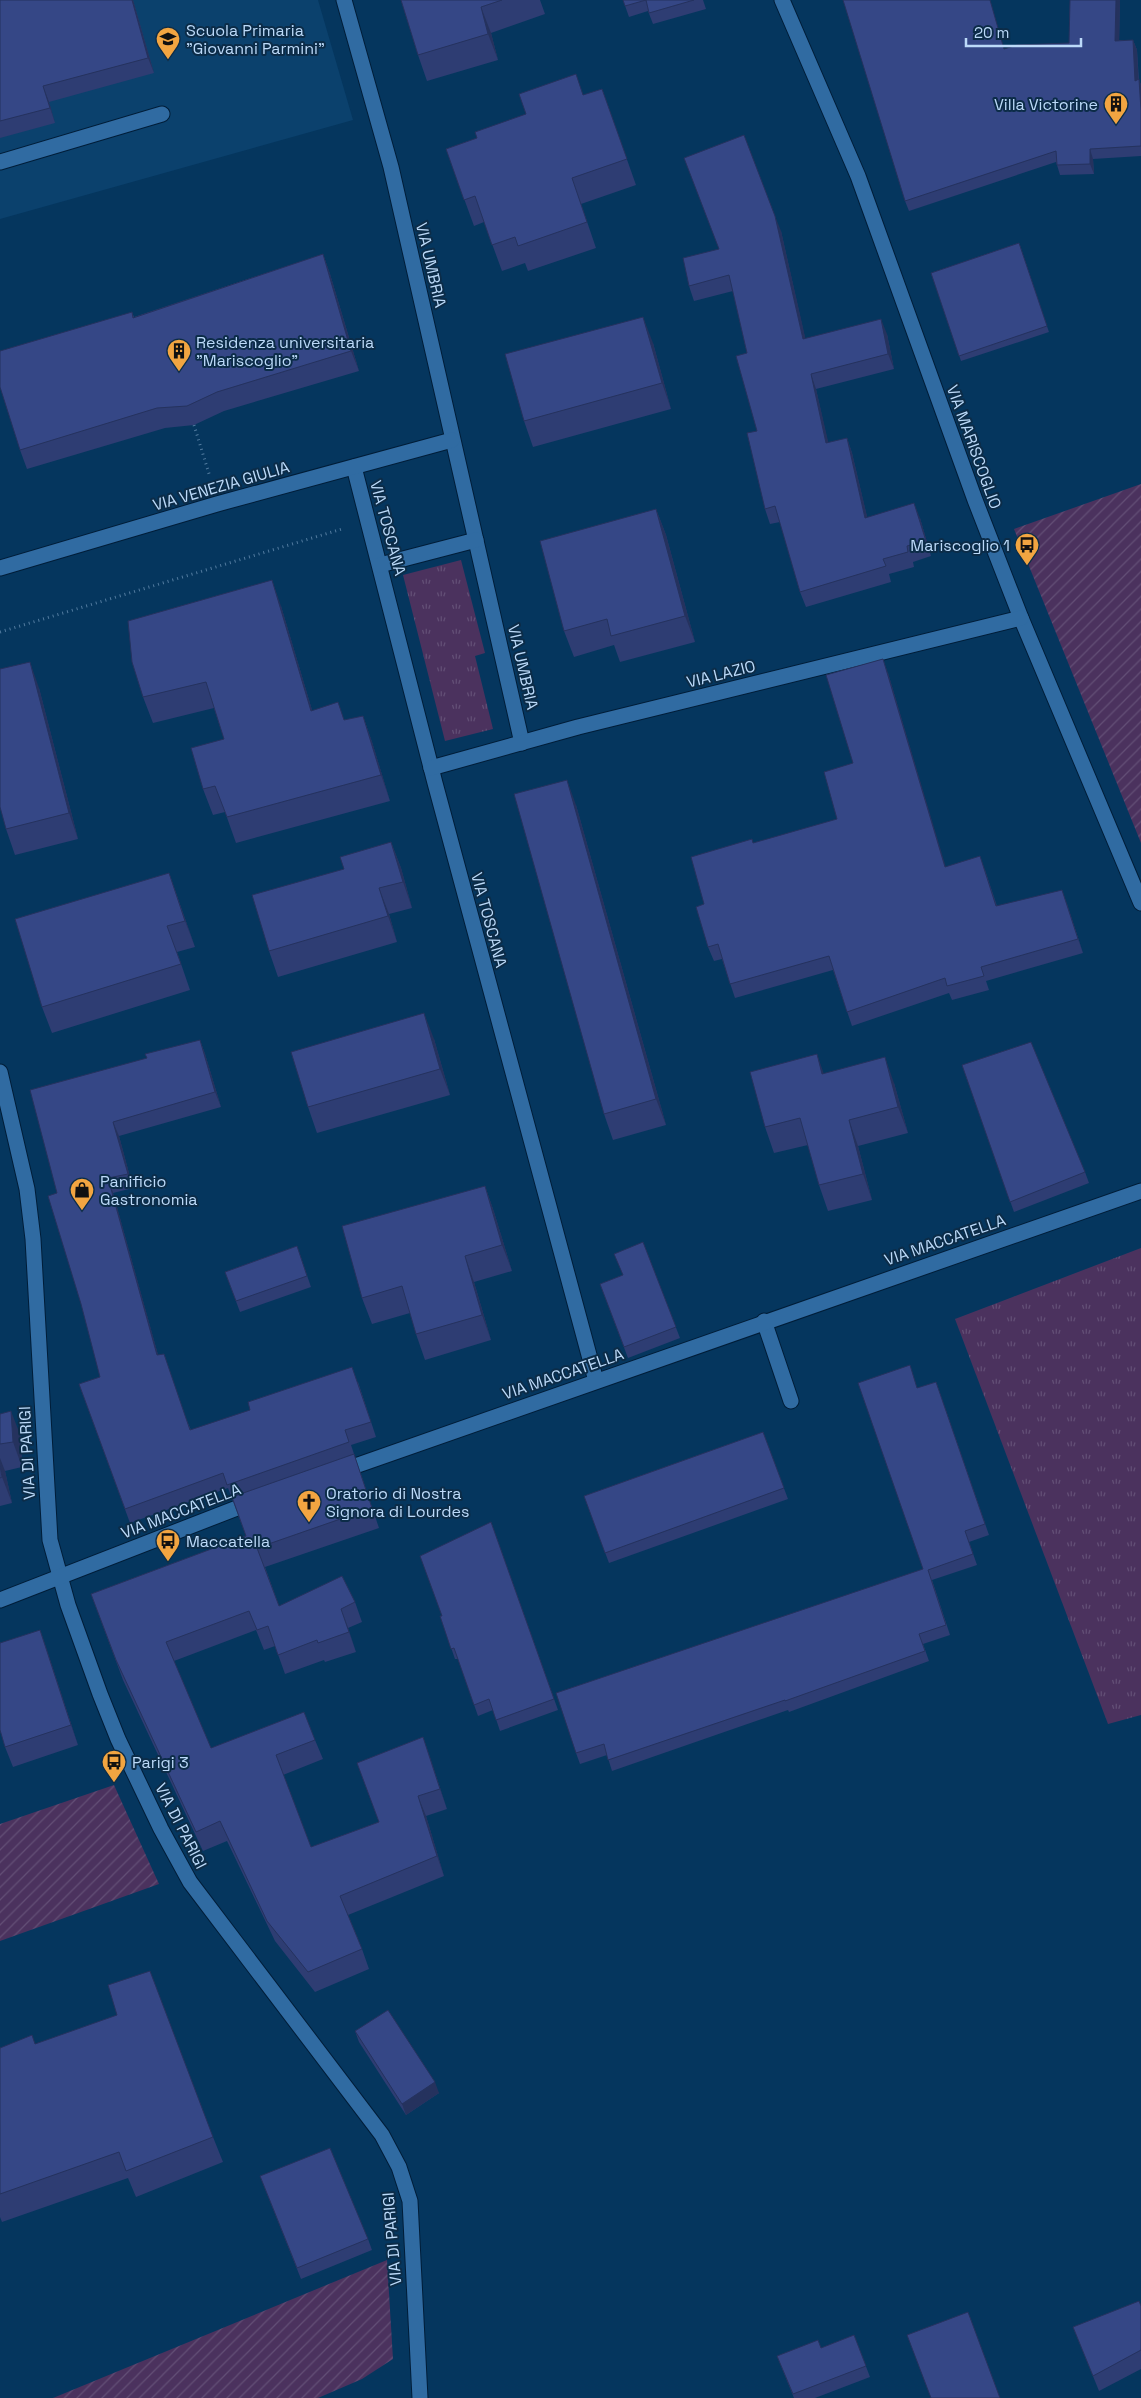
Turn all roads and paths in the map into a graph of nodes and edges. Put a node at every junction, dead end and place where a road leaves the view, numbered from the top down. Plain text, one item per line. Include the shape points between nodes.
1 (344, 0) edge
2 (782, 0) edge
3 (162, 114) dead end
4 (0, 162) edge
5 (194, 425) edge
6 (452, 440) junction
7 (354, 467) junction
8 (217, 504) junction
9 (368, 521) junction
10 (476, 540) junction
11 (380, 565) junction
12 (0, 568) edge
13 (1020, 618) junction
14 (0, 632) edge
15 (522, 743) junction
16 (431, 768) junction
17 (1141, 903) edge
18 (1, 1077) edge
19 (1141, 1191) edge
20 (764, 1322) junction
21 (596, 1381) junction
22 (792, 1401) dead end
23 (325, 1476) edge
24 (271, 1496) edge
25 (60, 1576) junction
26 (0, 1600) edge
27 (417, 2397) edge

1 - 6 street, VIA UMBRIA via 391,167
2 - 13 street, VIA MARISCOGLIO via 858,176
3 - 4 street
5 - 8 path
6 - 7 street, VIA VENEZIA GIULIA
6 - 10 street, VIA UMBRIA
7 - 8 street, VIA VENEZIA GIULIA
7 - 9 street, VIA TOSCANA
8 - 12 street, VIA VENEZIA GIULIA
9 - 11 street, VIA TOSCANA
9 - 14 path
10 - 11 street
10 - 15 street, VIA UMBRIA
11 - 16 street, VIA TOSCANA
13 - 15 street, VIA LAZIO
13 - 17 street, VIA MARISCOGLIO
15 - 16 street, VIA LAZIO
16 - 21 street, VIA TOSCANA
18 - 25 street, VIA DI PARIGI via 29,1207 50,1540
19 - 20 street, VIA MACCATELLA
20 - 21 street, VIA MACCATELLA
20 - 22 street
21 - 23 street, VIA MACCATELLA
24 - 25 street, VIA MACCATELLA
25 - 26 street, VIA MACCATELLA
25 - 27 street, VIA DI PARIGI via 71,1615 118,1739 190,1882 382,2135 400,2168 410,2201

